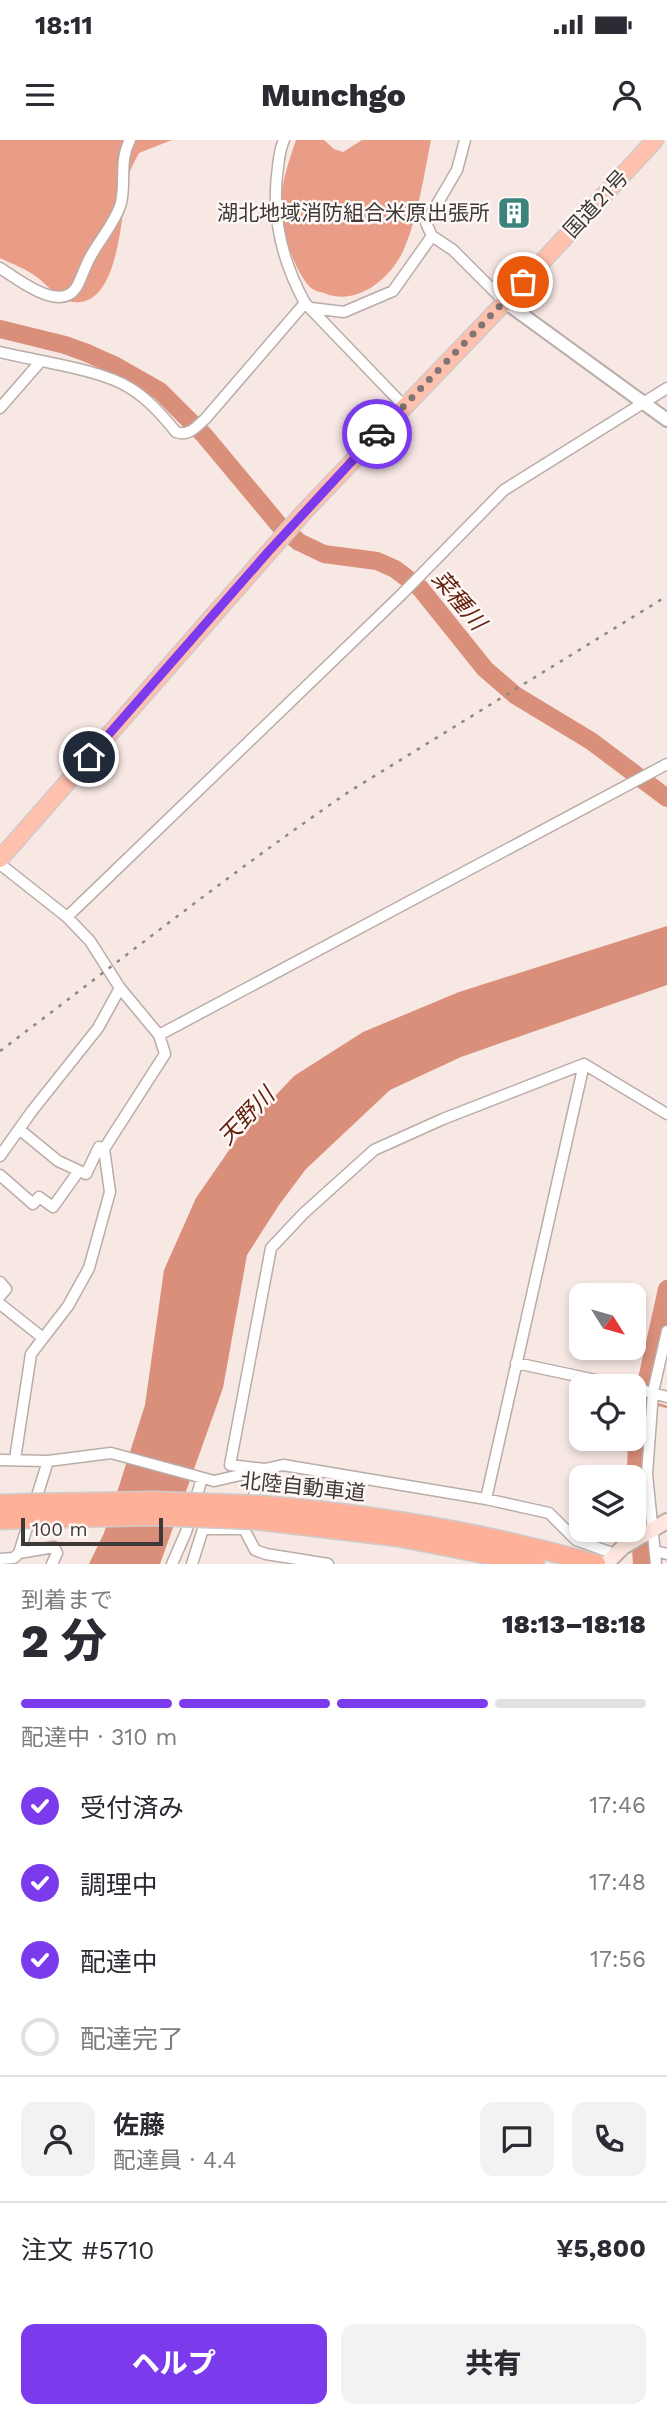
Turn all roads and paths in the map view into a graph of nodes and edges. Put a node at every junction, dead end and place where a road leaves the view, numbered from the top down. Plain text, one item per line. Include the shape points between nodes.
1 (130, 140) edge
2 (284, 140) edge
3 (465, 140) edge
4 (655, 140) edge
5 (432, 236) junction
6 (0, 268) edge
7 (505, 302) junction
8 (308, 305) junction
9 (0, 352) edge
10 (40, 362) junction
11 (667, 388) edge
12 (644, 402) junction
13 (404, 406) junction
14 (0, 408) edge
15 (667, 420) edge
16 (667, 764) edge
17 (0, 861) edge
18 (67, 917) junction
19 (120, 988) junction
20 (159, 1035) junction
21 (584, 1064) junction
22 (667, 1114) edge
23 (19, 1129) junction
24 (104, 1149) junction
25 (0, 1156) edge
26 (78, 1172) junction
27 (1, 1177) edge
28 (0, 1282) edge
29 (0, 1296) edge
30 (0, 1304) edge
31 (667, 1331) edge
32 (43, 1338) junction
33 (516, 1363) junction
34 (569, 1374) edge
35 (646, 1391) edge
36 (653, 1392) junction
37 (667, 1397) edge
38 (15, 1459) junction
39 (0, 1460) edge
40 (48, 1461) junction
41 (265, 1469) junction
42 (202, 1478) junction
43 (486, 1499) junction
44 (0, 1504) edge
45 (25, 1511) junction
46 (253, 1518) junction
47 (0, 1520) edge
48 (667, 1521) edge
49 (651, 1530) junction
50 (655, 1551) junction
51 (19, 1553) junction
52 (667, 1554) edge
53 (539, 1557) edge
54 (0, 1559) edge
55 (611, 1559) edge
56 (52, 1564) edge
57 (172, 1564) edge
58 (192, 1564) edge
59 (328, 1564) edge
60 (596, 1564) edge
61 (656, 1564) edge

1 - 6 street via 123,152 120,205 71,293 44,295
2 - 8 street via 275,189 278,229 285,261
3 - 5 street via 457,170 426,223
4 - 7 highway, 国道21号
5 - 7 street via 453,250
5 - 8 street via 393,291 344,313
7 - 12 street
7 - 13 highway, 国道21号
8 - 10 street via 190,432 176,432 150,402 128,386
8 - 13 street
9 - 10 street
10 - 14 street
11 - 12 street
12 - 15 street
12 - 18 street via 504,489
13 - 17 highway, 国道21号 via 268,552
16 - 20 street
17 - 18 street
18 - 19 street via 90,941
19 - 20 street
19 - 23 street via 98,1028
20 - 24 street via 165,1055
21 - 22 street
21 - 33 street
21 - 41 street via 374,1150 271,1248 230,1456 230,1465
23 - 25 street
23 - 26 street
24 - 26 street via 99,1147 86,1174
24 - 32 street via 110,1192 89,1268
26 - 27 street via 53,1207 39,1197 33,1204
28 - 29 street via 6,1289
30 - 32 street
31 - 36 street
32 - 38 street via 31,1354
33 - 34 street
33 - 43 street
35 - 36 street
36 - 37 street
36 - 49 street via 647,1474
38 - 39 street
38 - 40 street
40 - 42 street via 111,1453
40 - 51 street
41 - 42 street via 214,1481
41 - 43 street via 283,1465
41 - 46 street via 256,1489
42 - 57 street
43 - 55 street via 549,1513 576,1540
44 - 45 highway, 北陸自動車道
45 - 46 highway, 北陸自動車道, bridge via 155,1501
45 - 47 highway, 北陸自動車道
46 - 53 highway, 北陸自動車道 via 404,1521
46 - 58 street via 204,1529
46 - 59 street via 255,1550
48 - 49 main road
49 - 50 street
49 - 55 main road
50 - 52 street
50 - 61 street
51 - 54 street
51 - 56 street via 54,1547 57,1553
53 - 60 highway, 北陸自動車道

